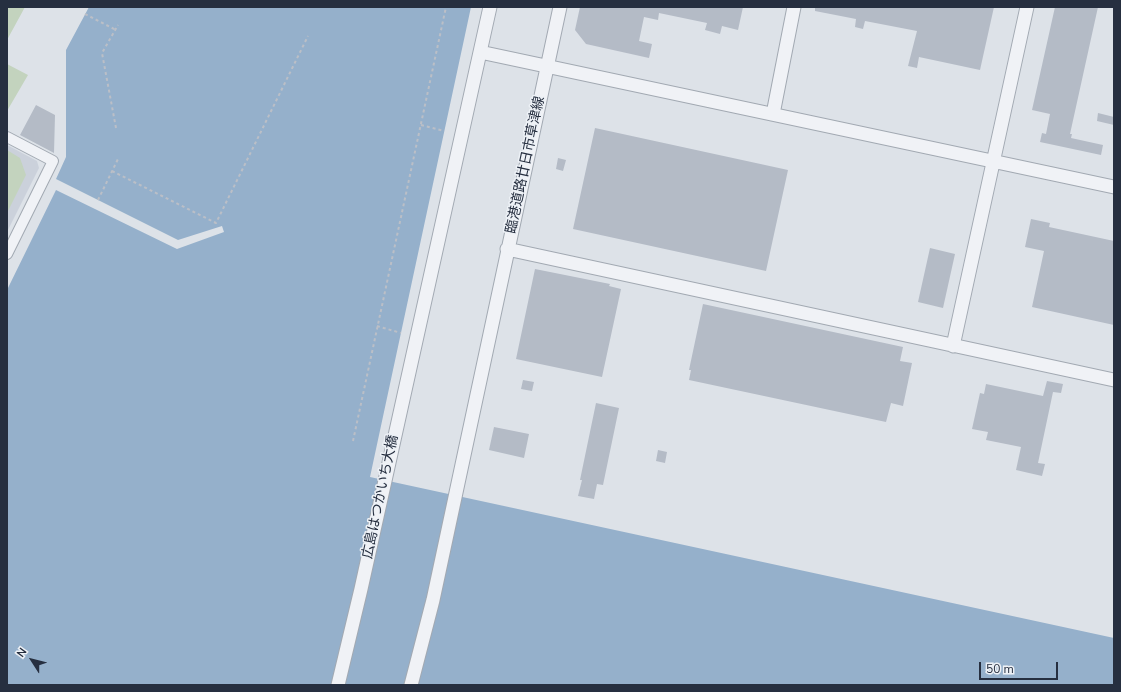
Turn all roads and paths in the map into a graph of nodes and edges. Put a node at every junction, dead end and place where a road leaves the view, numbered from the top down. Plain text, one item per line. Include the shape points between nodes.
1 (446, 7) edge
2 (490, 7) edge
3 (560, 7) edge
4 (794, 7) edge
5 (1027, 7) edge
6 (85, 14) dead end
7 (118, 26) dead end
8 (116, 30) junction
9 (308, 36) dead end
10 (480, 52) junction
11 (547, 66) junction
12 (773, 114) junction
13 (421, 125) junction
14 (116, 128) dead end
15 (444, 131) dead end
16 (7, 137) edge
17 (118, 159) dead end
18 (993, 161) junction
19 (112, 171) junction
20 (1114, 187) edge
21 (98, 200) dead end
22 (507, 249) junction
23 (7, 254) edge
24 (377, 326) junction
25 (401, 333) dead end
26 (953, 346) junction
27 (1114, 380) edge
28 (353, 441) dead end
29 (338, 685) edge
30 (411, 685) edge

1 - 13 path
2 - 10 street
3 - 11 street, 臨港道路廿日市草津線
4 - 12 street
5 - 18 street
6 - 8 path
7 - 8 path
8 - 14 path via 102,53
9 - 19 path via 216,223
10 - 11 street
10 - 29 street, 広島はつかいち大橋
11 - 12 street
11 - 22 street, 臨港道路廿日市草津線
12 - 18 street
13 - 15 path
13 - 24 path
16 - 23 street via 53,161
17 - 19 path
18 - 20 street
18 - 26 street
19 - 21 path
22 - 26 street
22 - 30 street, 臨港道路廿日市草津線 via 433,600
24 - 25 path
24 - 28 path
26 - 27 street

